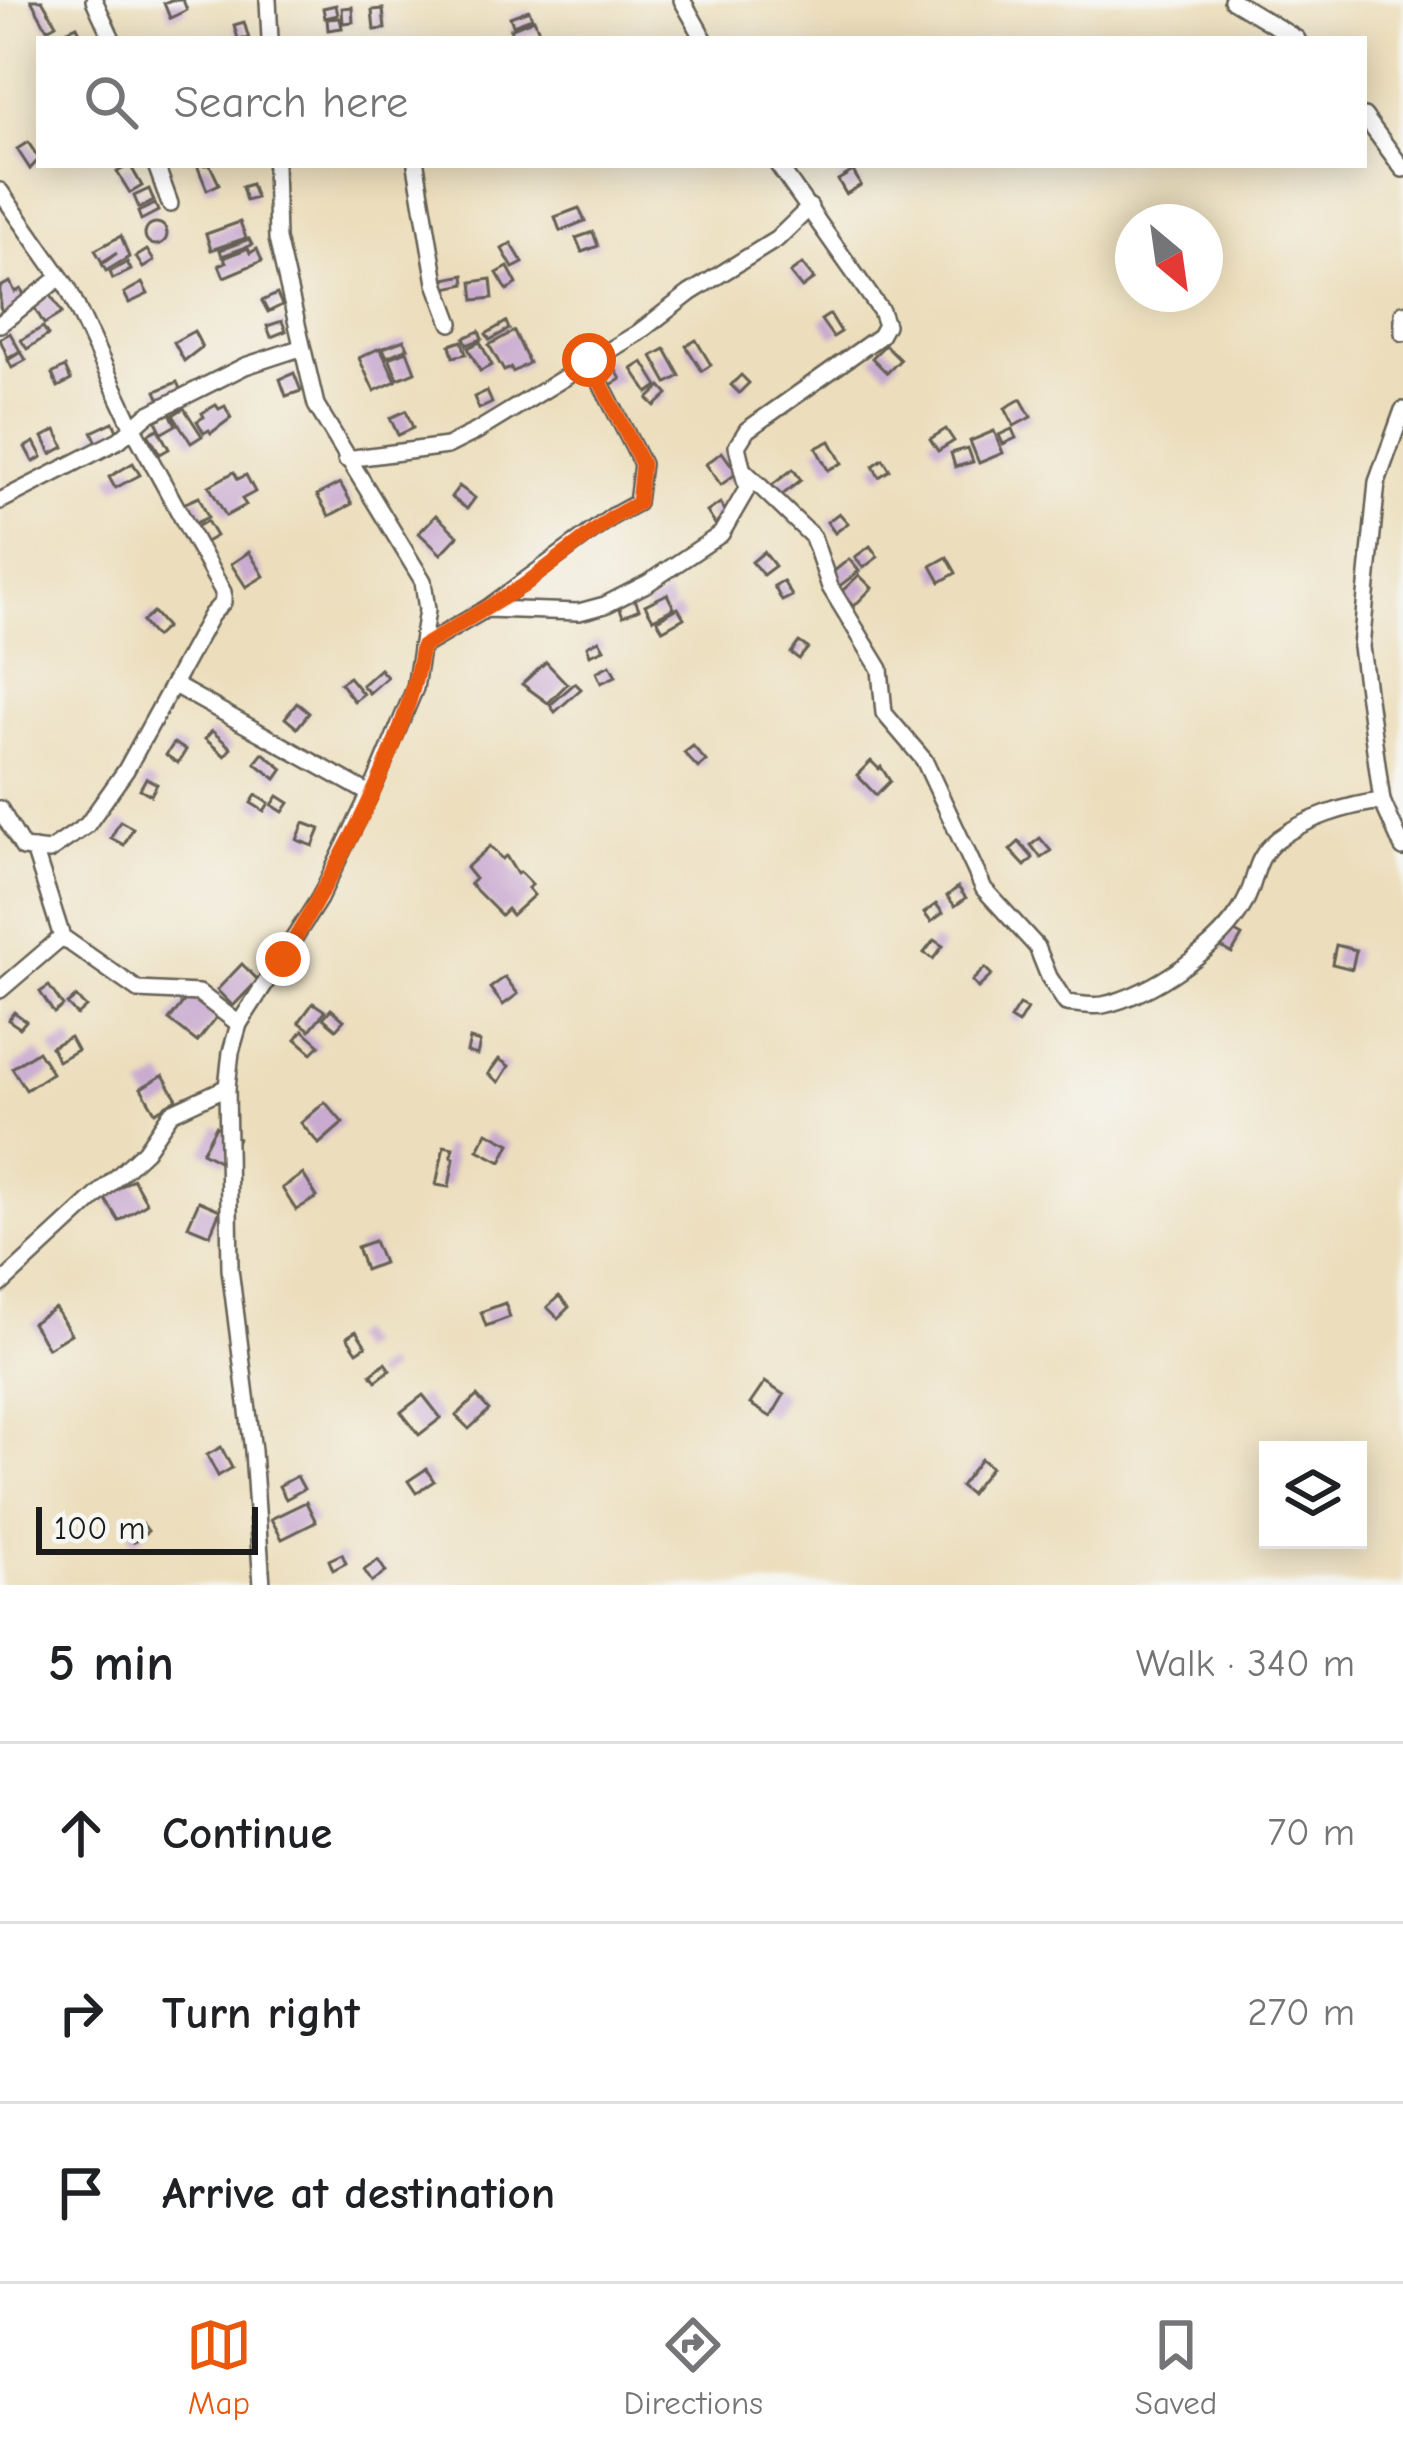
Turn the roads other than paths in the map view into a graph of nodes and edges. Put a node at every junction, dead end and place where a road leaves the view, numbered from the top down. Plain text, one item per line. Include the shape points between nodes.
1 (94, 0) edge
2 (268, 0) edge
3 (682, 0) edge
4 (1232, 0) edge
5 (111, 36) edge
6 (270, 36) edge
7 (702, 36) edge
8 (1292, 36) edge
9 (1367, 120) edge
10 (158, 168) edge
11 (274, 168) edge
12 (417, 168) edge
13 (780, 168) edge
14 (1403, 169) edge
15 (0, 191) edge
16 (170, 204) dead end
17 (810, 207) junction
18 (59, 278) junction
19 (1403, 314) edge
20 (451, 323) dead end
21 (0, 324) edge
22 (1403, 333) edge
23 (301, 348) junction
24 (589, 360) junction
25 (1403, 410) edge
26 (133, 428) junction
27 (346, 459) junction
28 (742, 469) junction
29 (0, 501) edge
30 (486, 609) junction
31 (422, 647) junction
32 (174, 686) junction
33 (370, 794) junction
34 (1382, 801) junction
35 (0, 809) edge
36 (1403, 848) edge
37 (34, 849) junction
38 (62, 937) junction
39 (0, 990) edge
40 (239, 1024) junction
41 (227, 1087) junction
42 (0, 1285) edge
43 (262, 1585) edge

1 - 5 street
2 - 6 street
3 - 7 street
4 - 8 street
9 - 14 street
10 - 16 street
11 - 23 street via 277,239
12 - 20 street
13 - 17 street
15 - 18 street
17 - 24 street via 776,239
17 - 28 street via 886,325 747,430 736,446
18 - 21 street
18 - 26 street
19 - 22 street
23 - 26 street via 245,366
23 - 27 street via 316,405
24 - 27 street via 447,446
24 - 30 street via 642,464 638,503
25 - 34 street via 1377,482 1361,647
26 - 29 street
26 - 32 street via 223,592
27 - 31 street via 423,581
28 - 30 street via 747,489 721,534 648,583 579,612
28 - 34 street via 813,537 830,586 880,669 884,713 924,760 984,889 1037,947 1066,1003 1099,1006 1147,991 1231,922 1253,869 1276,841 1351,805
30 - 31 street
31 - 33 street via 415,688
32 - 33 street
32 - 37 street via 87,825 49,850
33 - 40 street via 319,899
34 - 36 street
35 - 37 street via 22,848
37 - 38 street
38 - 39 street
38 - 40 street via 138,990 199,993
40 - 41 street
41 - 42 street via 170,1113 145,1151
41 - 43 street via 230,1269

